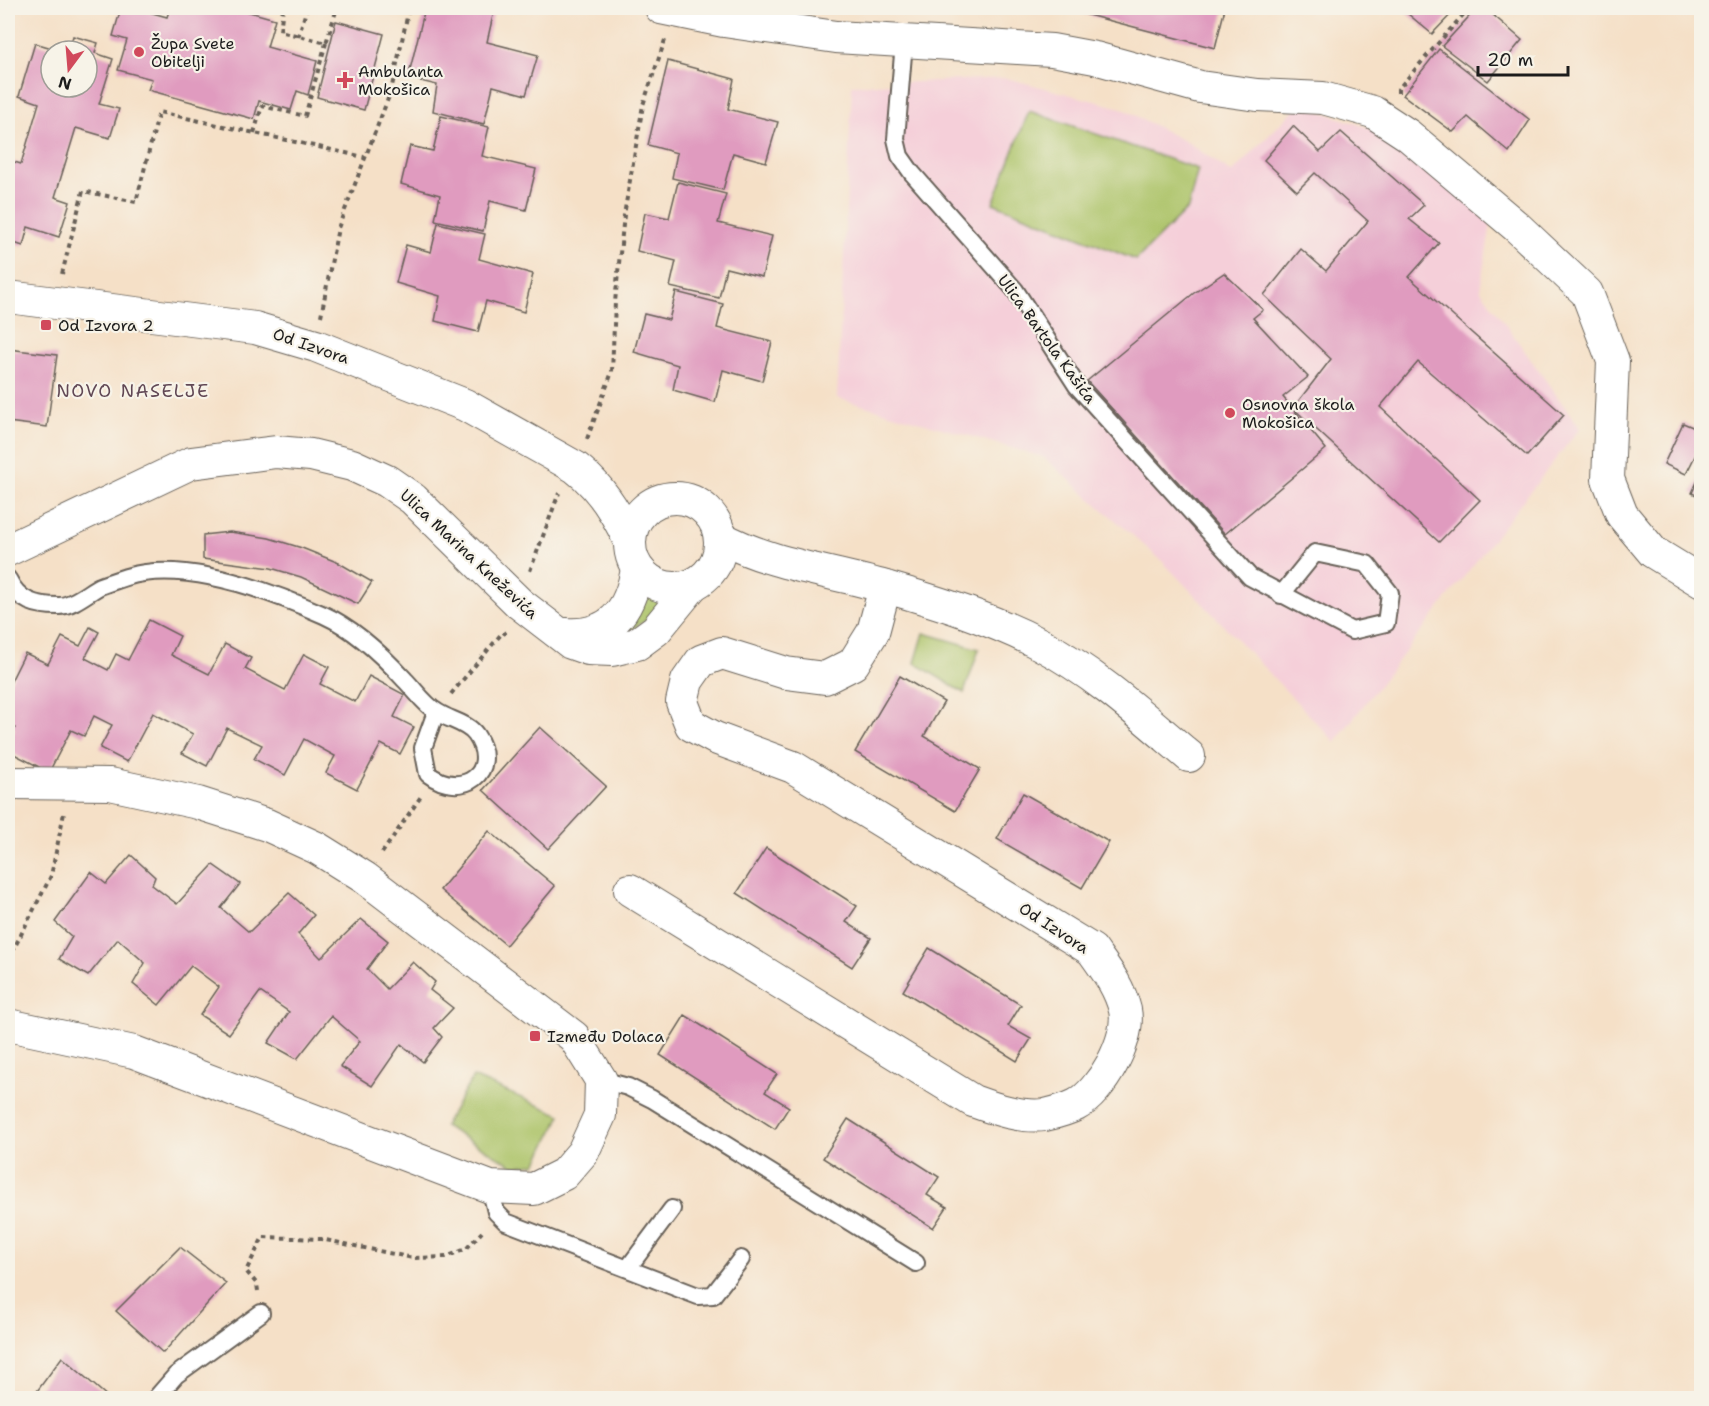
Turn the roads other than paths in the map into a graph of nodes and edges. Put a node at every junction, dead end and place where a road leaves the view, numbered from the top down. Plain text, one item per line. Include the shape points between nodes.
1 (668, 9) edge
2 (904, 42) junction
3 (8, 297) edge
4 (589, 477) junction
5 (674, 498) junction
6 (720, 537) junction
7 (8, 550) edge
8 (633, 554) junction
9 (775, 559) junction
10 (8, 579) edge
11 (698, 582) junction
12 (1701, 582) edge
13 (885, 587) junction
14 (1281, 595) junction
15 (556, 633) junction
16 (436, 712) junction
17 (1189, 756) dead end
18 (8, 783) edge
19 (630, 890) dead end
20 (8, 1025) edge
21 (601, 1080) junction
22 (493, 1199) junction
23 (672, 1209) dead end
24 (741, 1259) dead end
25 (916, 1263) dead end
26 (628, 1268) junction
27 (261, 1312) road end
28 (156, 1398) edge

1 - 2 street via 780,30
2 - 12 street via 1052,50 1200,87 1323,98 1373,112 1408,135 1517,227 1587,293 1613,361 1608,478 1622,515 1653,552
2 - 14 lane, Ulica Bartola Kašića via 896,139 900,156 912,174 1015,290 1077,386 1250,577
3 - 4 street, Od Izvora via 245,326 316,346 465,405
4 - 5 street, Od Izvora via 622,490
4 - 8 street, Od Izvora via 619,518
5 - 6 street via 699,504 717,524
5 - 8 street via 660,500 644,511 632,527
6 - 9 street
6 - 11 street via 715,566
7 - 15 street, Ulica Marina Kneževića via 191,463 276,452 311,455 361,469 413,499 497,582
8 - 11 street via 648,580 661,587 677,589
8 - 15 street via 634,588 606,628 593,633
9 - 11 street via 726,566
9 - 13 street
10 - 16 lane via 12,588 32,604 63,606 99,586 129,576 168,573 209,577 273,594 327,616 383,657
11 - 15 street, Ulica Marina Kneževića via 656,630 637,644 612,650 588,648
13 - 17 street via 992,622 1041,644 1102,683
13 - 19 street, Od Izvora via 873,632 853,664 825,678 786,674 722,653 700,661 687,681 682,702 691,725 793,767 1092,951 1117,984 1126,1013 1121,1044 1106,1076 1077,1104 1044,1115 1007,1112 973,1101
14 - 14 lane, Ulica Bartola Kašića via 1352,631 1386,623 1390,593 1367,564 1315,553
16 - 16 lane via 423,748 428,774 439,783 456,786 472,782 483,768 484,748 474,732
18 - 21 street via 110,784 198,803 267,825 317,848 365,878 574,1037
20 - 22 street via 134,1052
21 - 22 street via 600,1115 583,1152 564,1174 534,1189
21 - 25 lane via 652,1099
22 - 26 lane via 506,1222
23 - 26 lane
24 - 26 lane via 713,1296 698,1296
27 - 28 lane via 176,1375

